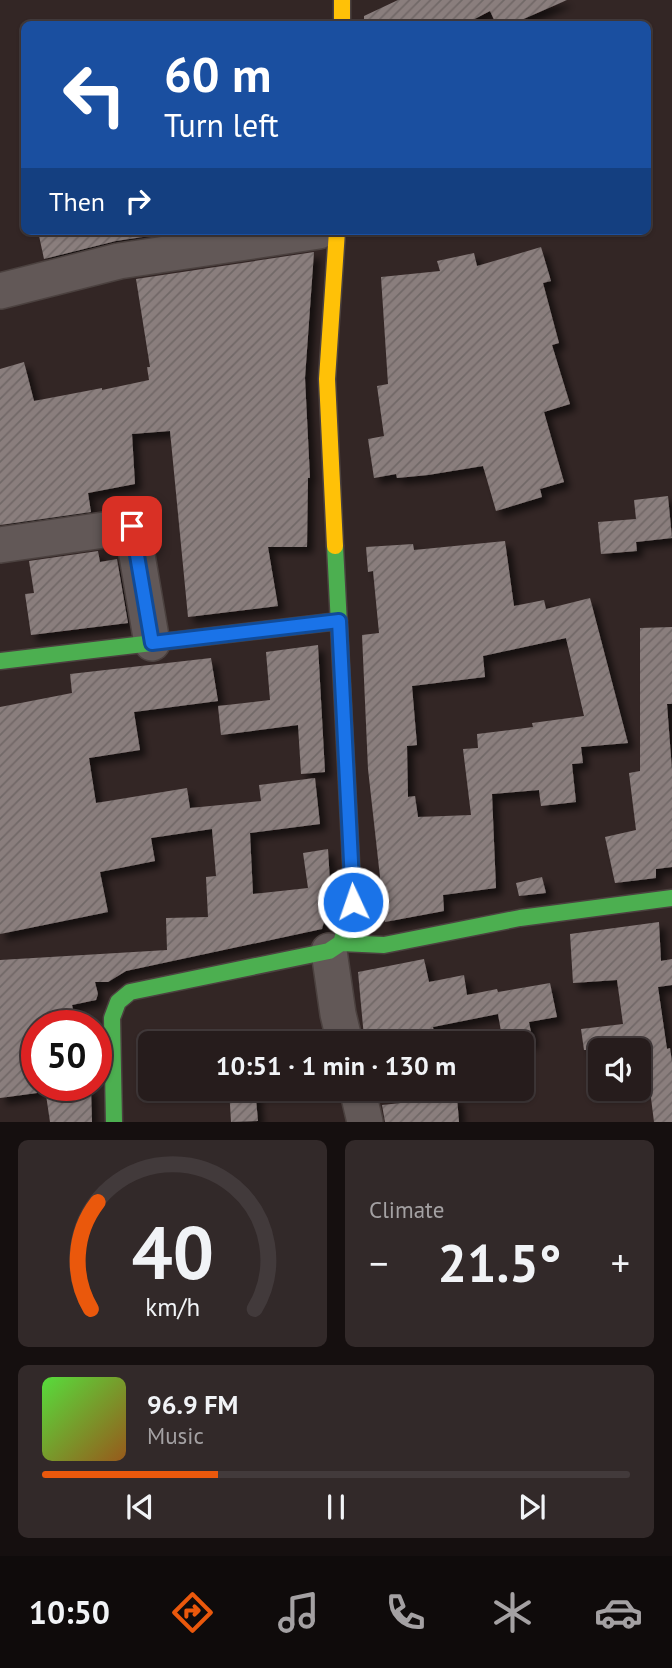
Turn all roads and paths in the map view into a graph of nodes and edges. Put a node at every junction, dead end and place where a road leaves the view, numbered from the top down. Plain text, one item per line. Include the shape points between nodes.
1 (342, 0) edge
2 (342, 21) edge
3 (292, 235) edge
4 (337, 235) edge
5 (0, 290) edge
6 (0, 545) edge
7 (339, 621) junction
8 (152, 643) junction
9 (0, 661) edge
10 (672, 898) edge
11 (335, 947) junction
12 (342, 1031) edge
13 (360, 1101) edge
14 (114, 1122) edge
15 (365, 1122) edge

1 - 2 main road
3 - 5 street via 119,261
4 - 7 main road via 327,379
6 - 8 street via 132,526
7 - 8 main road
7 - 11 main road via 353,902
8 - 9 main road
10 - 11 main road via 520,918 384,944
11 - 12 street
11 - 14 main road via 130,992 118,1002 112,1018
13 - 15 street

